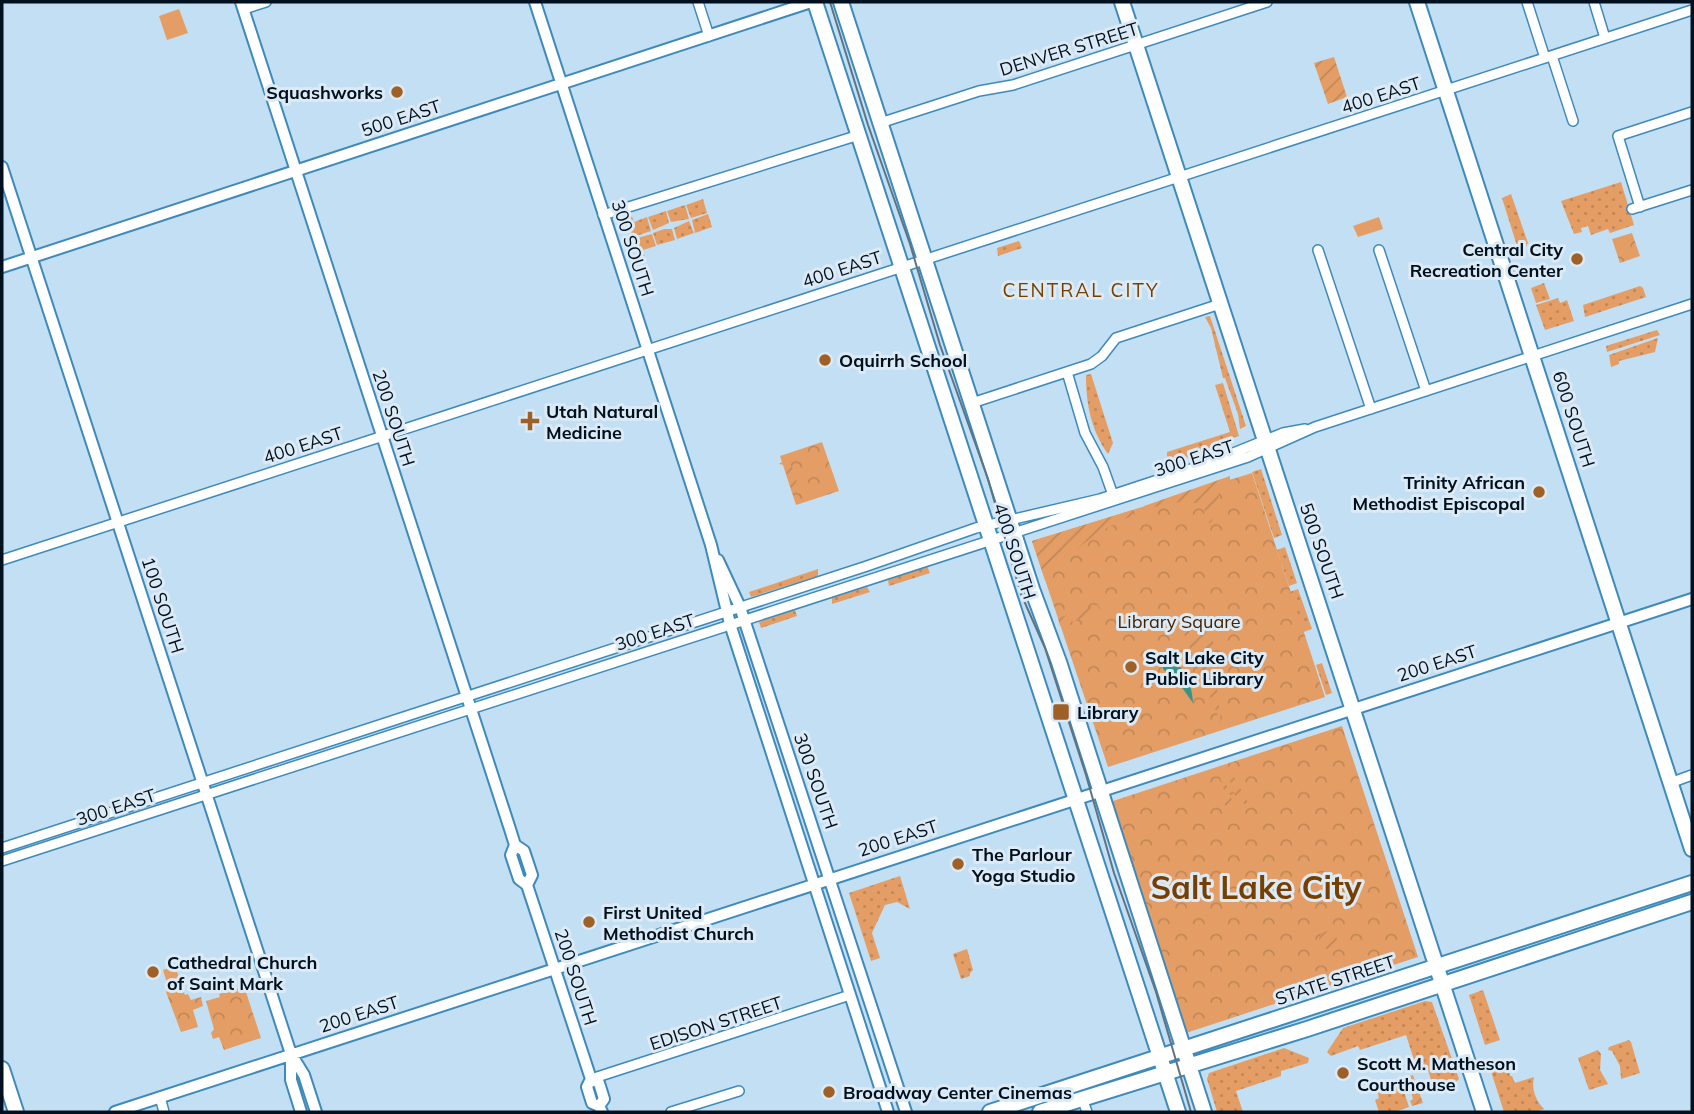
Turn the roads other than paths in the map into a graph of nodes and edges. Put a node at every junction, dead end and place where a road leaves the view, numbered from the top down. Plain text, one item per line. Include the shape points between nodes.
1 (266, 2) edge
2 (535, 2) edge
3 (698, 2) edge
4 (813, 2) edge
5 (841, 2) edge
6 (1122, 2) edge
7 (1267, 2) edge
8 (1417, 2) edge
9 (1527, 2) edge
10 (1594, 2) edge
11 (242, 5) edge
12 (1692, 10) edge
13 (709, 36) junction
14 (1605, 38) junction
15 (1136, 45) junction
16 (1549, 57) junction
17 (561, 84) junction
18 (1446, 90) junction
19 (1692, 112) edge
20 (1573, 121) dead end
21 (880, 123) junction
22 (859, 135) junction
23 (2, 167) edge
24 (296, 171) junction
25 (1179, 177) junction
26 (1692, 190) edge
27 (604, 215) junction
28 (1318, 250) dead end
29 (1379, 250) dead end
30 (32, 257) junction
31 (924, 259) junction
32 (2, 267) edge
33 (901, 267) junction
34 (1220, 304) junction
35 (1692, 304) edge
36 (647, 349) junction
37 (1533, 356) junction
38 (1067, 372) junction
39 (1426, 391) junction
40 (972, 403) junction
41 (1371, 409) junction
42 (382, 436) junction
43 (1266, 445) junction
44 (1113, 495) junction
45 (118, 522) junction
46 (1013, 527) junction
47 (989, 533) junction
48 (710, 545) junction
49 (2, 560) edge
50 (1692, 599) edge
51 (740, 607) junction
52 (726, 612) junction
53 (744, 620) junction
54 (1619, 622) junction
55 (730, 624) junction
56 (466, 697) junction
57 (1354, 708) junction
58 (470, 709) junction
59 (1692, 775) edge
60 (202, 783) junction
61 (1670, 783) junction
62 (1100, 791) junction
63 (206, 795) junction
64 (1076, 799) junction
65 (2, 848) edge
66 (1692, 849) edge
67 (2, 861) edge
68 (831, 879) junction
69 (1692, 883) edge
70 (815, 884) junction
71 (1692, 902) edge
72 (1437, 967) junction
73 (555, 968) junction
74 (1443, 985) junction
75 (850, 995) junction
76 (876, 1023) junction
77 (862, 1030) junction
78 (1184, 1049) junction
79 (291, 1054) junction
80 (1160, 1058) junction
81 (1190, 1067) junction
82 (2, 1069) edge
83 (1165, 1074) junction
84 (591, 1079) junction
85 (739, 1091) dead end
86 (160, 1097) junction
87 (1084, 1105) edge
88 (600, 1109) edge
89 (16, 1112) edge
90 (115, 1112) edge
91 (164, 1112) edge
92 (301, 1112) edge
93 (316, 1112) edge
94 (671, 1112) edge
95 (888, 1112) edge
96 (906, 1112) edge
97 (990, 1112) edge
98 (1040, 1112) edge
99 (1178, 1112) edge
100 (1204, 1112) edge
101 (1483, 1112) edge

1 - 11 street
2 - 17 street, 300 SOUTH
3 - 13 street
4 - 13 street, 500 EAST
4 - 22 main road, 400 SOUTH
5 - 21 main road, 400 SOUTH
6 - 15 main road, 500 SOUTH
7 - 15 street, DENVER STREET
8 - 18 main road, 600 SOUTH
9 - 16 street
10 - 14 street
11 - 24 street, 200 SOUTH
12 - 14 street, 400 EAST
13 - 17 street, 500 EAST
14 - 16 street, 400 EAST
15 - 21 street, DENVER STREET
15 - 25 main road, 500 SOUTH
16 - 18 street, 400 EAST
16 - 20 street
17 - 24 street, 500 EAST
17 - 27 street, 300 SOUTH
18 - 25 street, 400 EAST
18 - 37 main road, 600 SOUTH
19 - 26 street via 1618,136 1636,208
21 - 31 main road, 400 SOUTH
22 - 27 street
22 - 33 main road, 400 SOUTH
23 - 30 street, 100 SOUTH
24 - 30 street, 500 EAST
24 - 42 street, 200 SOUTH
25 - 31 street, 400 EAST
25 - 34 main road, 500 SOUTH
27 - 36 street, 300 SOUTH
28 - 41 street
29 - 39 street
30 - 32 street, 500 EAST
30 - 45 street, 100 SOUTH
31 - 33 street, 400 EAST
31 - 40 main road, 400 SOUTH
33 - 36 street, 400 EAST
33 - 47 main road, 400 SOUTH
34 - 38 street via 1116,338 1097,360
34 - 43 main road, 500 SOUTH
35 - 37 street, 300 EAST
36 - 42 street, 400 EAST
36 - 48 street, 300 SOUTH
37 - 39 street, 300 EAST
37 - 54 main road, 600 SOUTH
38 - 40 street
38 - 44 street via 1085,433
39 - 41 street, 300 EAST
40 - 46 main road, 400 SOUTH
41 - 43 street, 300 EAST via 1287,432
42 - 45 street, 400 EAST
42 - 56 street, 200 SOUTH
43 - 44 street, 300 EAST
43 - 46 street, 300 EAST
43 - 57 main road, 500 SOUTH
44 - 46 street, 300 EAST
45 - 49 street, 400 EAST
45 - 60 street, 100 SOUTH
46 - 47 street, 300 EAST
46 - 47 street, 300 EAST
46 - 62 main road, 400 SOUTH
47 - 51 street, 300 EAST
47 - 53 street, 300 EAST
47 - 64 main road, 400 SOUTH
48 - 51 street, 300 SOUTH
48 - 52 street, 300 SOUTH
50 - 54 street, 200 EAST
51 - 52 street, 300 EAST
51 - 53 street, 300 SOUTH
52 - 55 street, 300 SOUTH
52 - 56 street, 300 EAST
53 - 55 street, 300 EAST
53 - 68 street, 300 SOUTH
54 - 57 street, 200 EAST
54 - 61 main road, 600 SOUTH
55 - 58 street, 300 EAST
55 - 70 street, 300 SOUTH
56 - 58 street, 200 SOUTH
56 - 60 street, 300 EAST
57 - 62 street, 200 EAST
57 - 72 main road, 500 SOUTH
58 - 63 street, 300 EAST
58 - 73 street, 200 SOUTH via 515,845 511,855 519,879 527,885
59 - 61 street
60 - 63 street, 100 SOUTH
60 - 65 street, 300 EAST
61 - 66 main road, 600 SOUTH
62 - 64 street, 200 EAST
62 - 78 main road, 400 SOUTH
63 - 67 street, 300 EAST
63 - 79 street, 100 SOUTH
64 - 68 street, 200 EAST
64 - 80 main road, 400 SOUTH
68 - 70 street, 200 EAST
68 - 76 street, 300 SOUTH
69 - 72 main road, STATE STREET
70 - 73 street, 200 EAST
70 - 75 street, 300 SOUTH
71 - 74 main road
72 - 74 main road, 500 SOUTH
72 - 78 main road, STATE STREET
73 - 79 street, 200 EAST
73 - 84 street, 200 SOUTH
74 - 81 main road
74 - 101 main road, 500 SOUTH
75 - 77 street, 300 SOUTH
75 - 84 street, EDISON STREET
76 - 77 street
76 - 96 street, 300 SOUTH
77 - 95 street, 300 SOUTH
78 - 80 main road, STATE STREET
78 - 81 main road, 400 SOUTH
79 - 86 street, 200 EAST
79 - 92 street, 100 SOUTH via 291,1080
79 - 93 street, 100 SOUTH via 304,1075
80 - 83 main road, 400 SOUTH
80 - 97 main road, STATE STREET
81 - 83 main road
81 - 100 main road, 400 SOUTH
82 - 89 main road
83 - 87 main road
83 - 99 main road, 400 SOUTH
84 - 88 street, 200 SOUTH via 588,1092
85 - 94 street
86 - 90 street, 200 EAST
86 - 91 street
87 - 98 main road

